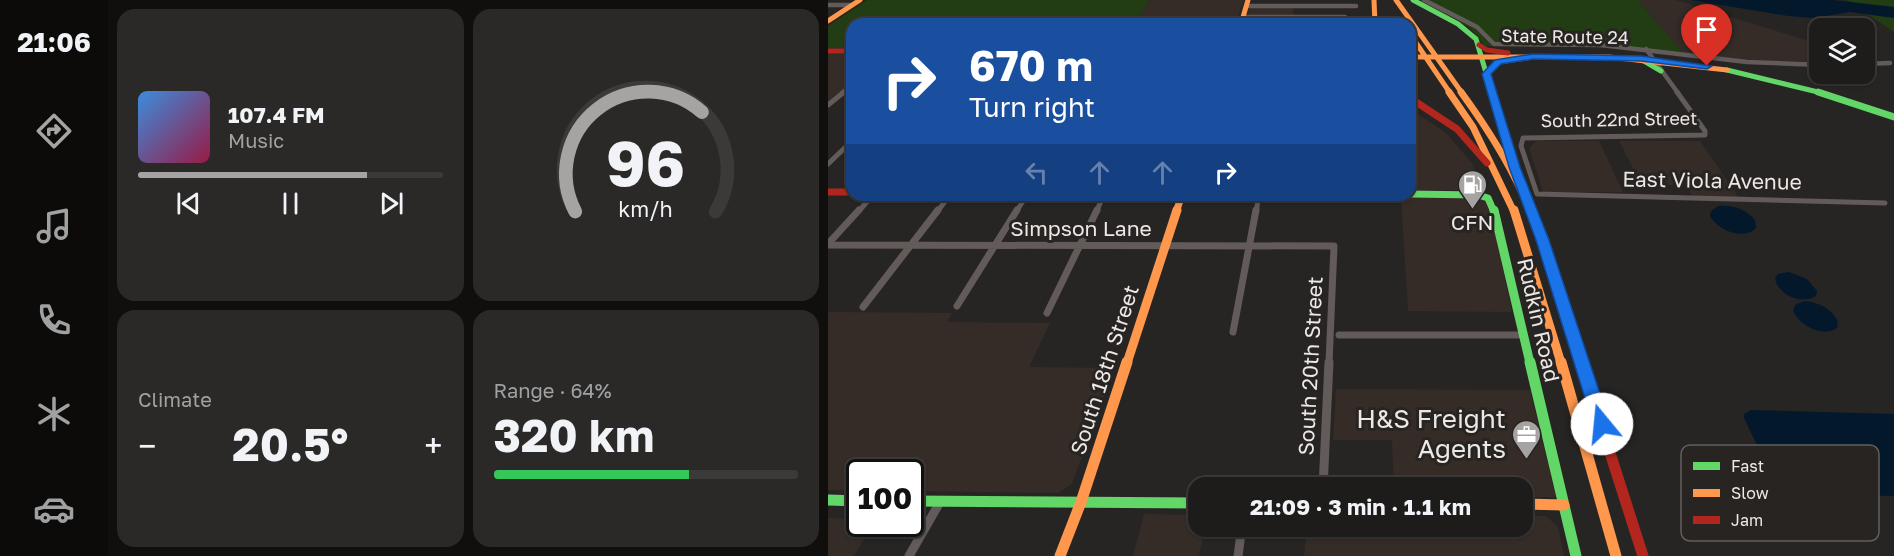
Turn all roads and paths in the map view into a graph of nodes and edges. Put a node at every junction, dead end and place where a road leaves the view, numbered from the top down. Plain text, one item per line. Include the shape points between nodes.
1 (1374, 0) edge
2 (1387, 0) edge
3 (1396, 0) edge
4 (1413, 0) edge
5 (1424, 0) edge
6 (856, 3) edge
7 (1247, 3) edge
8 (828, 5) edge
9 (1356, 6) dead end
10 (1345, 17) dead end
11 (1243, 18) edge
12 (1311, 18) edge
13 (1375, 18) edge
14 (1399, 18) edge
15 (1409, 18) edge
16 (828, 21) edge
17 (1416, 28) edge
18 (1416, 43) edge
19 (828, 51) edge
20 (846, 51) edge
21 (1480, 52) junction
22 (1416, 55) edge
23 (1650, 55) junction
24 (1533, 57) junction
25 (1629, 58) junction
26 (1677, 62) junction
27 (1890, 63) dead end
28 (1875, 64) edge
29 (1809, 65) edge
30 (1486, 74) junction
31 (1663, 74) junction
32 (846, 90) edge
33 (1416, 102) edge
34 (828, 105) edge
35 (1894, 116) edge
36 (844, 149) edge
37 (828, 164) edge
38 (828, 192) edge
39 (846, 192) edge
40 (1416, 194) edge
41 (1524, 195) junction
42 (1537, 195) joint
43 (867, 201) edge
44 (945, 201) edge
45 (1023, 201) edge
46 (1101, 201) edge
47 (1180, 201) edge
48 (1258, 201) edge
49 (1886, 203) dead end
50 (828, 244) edge
51 (910, 245) junction
52 (996, 245) junction
53 (1080, 245) junction
54 (1164, 245) junction
55 (1249, 246) junction
56 (1334, 246) joint
57 (1540, 288) junction
58 (957, 306) dead end
59 (863, 307) dead end
60 (1047, 313) dead end
61 (1233, 332) dead end
62 (1339, 335) dead end
63 (1522, 335) junction
64 (1324, 477) edge
65 (828, 500) edge
66 (846, 501) edge
67 (924, 501) edge
68 (940, 501) junction
69 (1081, 502) junction
70 (1188, 503) edge
71 (1533, 504) edge
72 (1564, 505) junction
73 (1241, 537) edge
74 (909, 556) edge
75 (1060, 556) edge
76 (1238, 556) edge
77 (1576, 556) edge
78 (1616, 556) edge
79 (1643, 556) edge

1 - 13 main road
2 - 14 main road
3 - 15 main road
4 - 21 main road via 1467,30
5 - 23 street via 1477,27 1494,44
6 - 8 street
6 - 16 main road
7 - 9 street
7 - 11 main road
10 - 12 street
17 - 41 main road via 1487,128
18 - 57 main road via 1488,151 1512,205
19 - 20 main road
21 - 22 main road, State Route 24
21 - 23 main road, State Route 24
21 - 24 main road, State Route 24
21 - 30 main road
23 - 25 main road, State Route 24
23 - 26 main road, State Route 24
23 - 29 street
23 - 31 street, South 22nd Street
23 - 35 main road, State Route 24 via 1779,78
24 - 25 main road, State Route 24
24 - 30 main road via 1498,62
25 - 31 main road via 1646,62
26 - 31 main road
26 - 35 main road, State Route 24 via 1786,83
27 - 28 street
30 - 41 main road
31 - 42 street, South 22nd Street via 1705,135 1528,136 1521,146
32 - 34 street
33 - 57 main road via 1456,129 1485,160
36 - 37 street
38 - 39 main road
40 - 63 main road, Rudkin Road via 1472,194 1488,198 1494,209
41 - 79 main road via 1560,292
42 - 49 street, East Viola Avenue
43 - 50 street
44 - 51 street
45 - 52 street
46 - 53 street
47 - 54 main road, South 18th Street
48 - 55 street
50 - 51 street, Simpson Lane
51 - 52 street, Simpson Lane
51 - 59 street
52 - 53 street, Simpson Lane
52 - 58 street
53 - 54 street, Simpson Lane
53 - 60 street
54 - 55 street, Simpson Lane
54 - 69 main road, South 18th Street
55 - 56 street, Simpson Lane
55 - 61 street
56 - 64 street, South 20th Street
57 - 78 main road
62 - 63 street
63 - 72 main road, Rudkin Road
65 - 66 main road
67 - 68 main road
68 - 69 main road
68 - 74 street
69 - 70 main road
69 - 75 main road, South 18th Street
71 - 72 main road
72 - 77 main road, Rudkin Road
73 - 76 street

